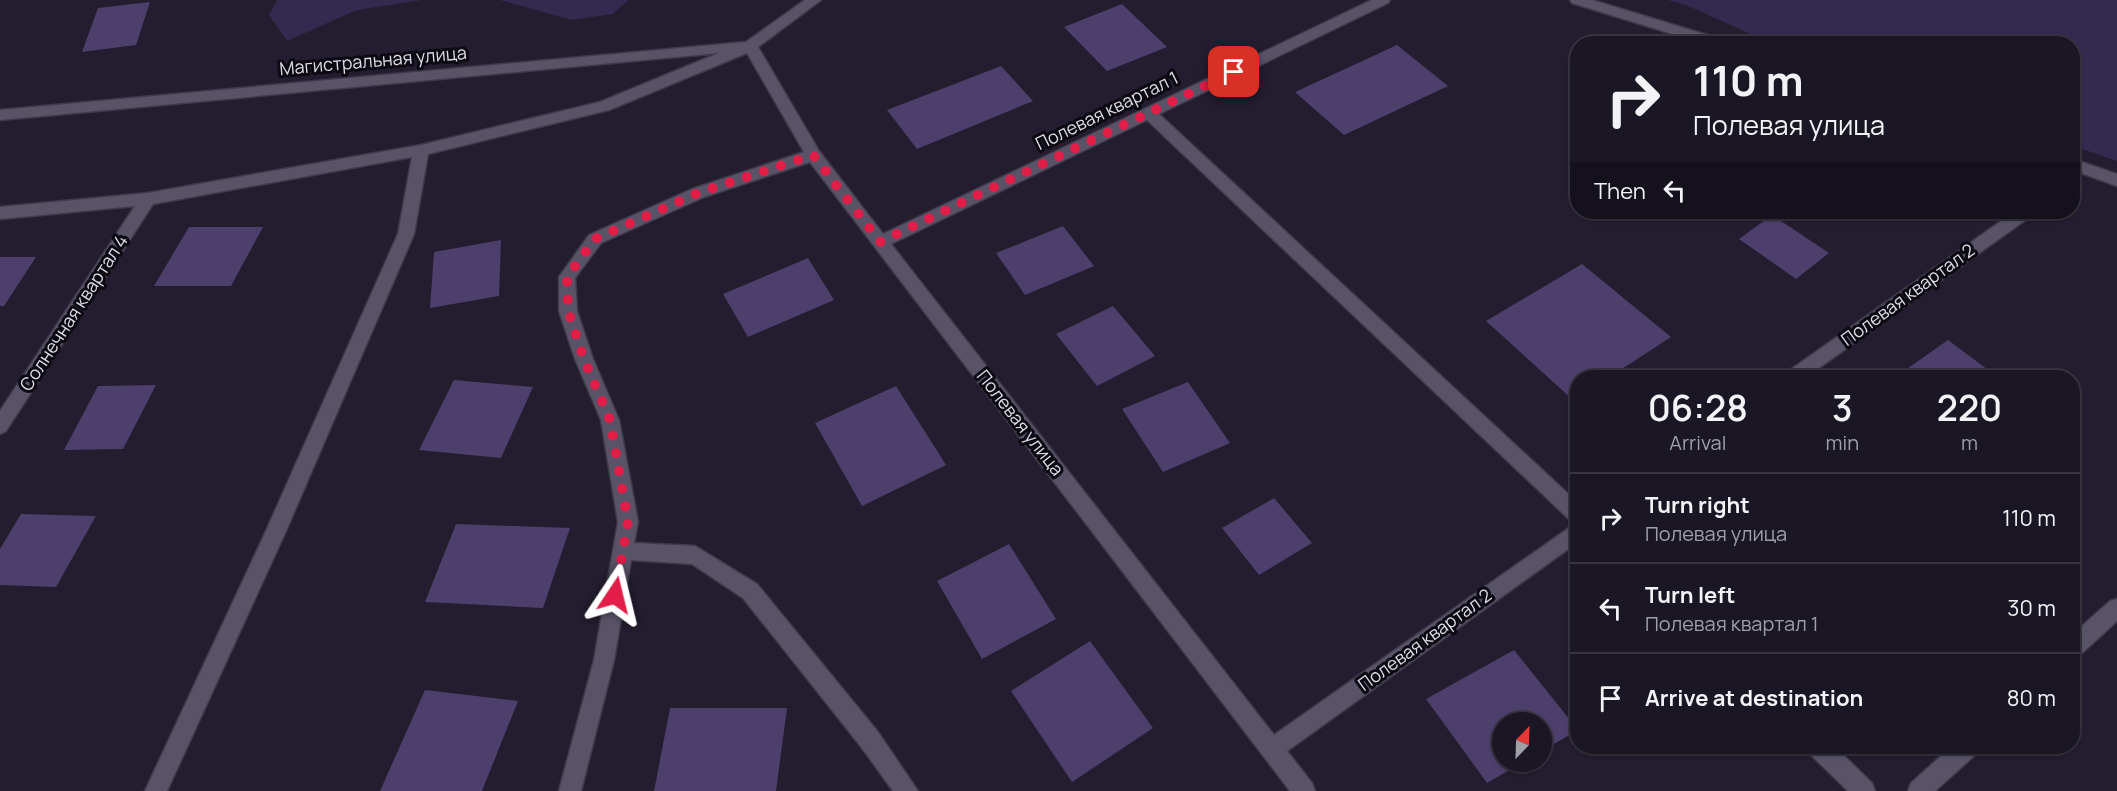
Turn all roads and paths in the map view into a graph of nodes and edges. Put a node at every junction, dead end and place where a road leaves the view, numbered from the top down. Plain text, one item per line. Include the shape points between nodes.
1 (814, 0) edge
2 (1383, 0) edge
3 (1577, 0) edge
4 (1696, 36) edge
5 (750, 46) junction
6 (1149, 113) junction
7 (0, 115) edge
8 (421, 150) junction
9 (813, 155) junction
10 (2080, 171) edge
11 (2117, 180) edge
12 (148, 199) junction
13 (0, 213) edge
14 (2015, 219) edge
15 (880, 242) junction
16 (1803, 370) edge
17 (0, 426) edge
18 (1570, 508) edge
19 (1570, 537) edge
20 (623, 551) junction
21 (2117, 608) edge
22 (2080, 642) edge
23 (1272, 749) junction
24 (1826, 754) edge
25 (1959, 754) edge
26 (156, 791) edge
27 (570, 791) edge
28 (907, 791) edge
29 (1304, 791) edge
30 (1864, 791) edge
31 (1919, 791) edge

1 - 5 street
2 - 6 street, Полевая квартал 1
3 - 4 street
5 - 7 street, Магистральная улица
5 - 8 street via 604,106
5 - 9 street, Полевая улица
6 - 15 street, Полевая квартал 1
6 - 18 street
8 - 12 street
8 - 26 street via 406,234 276,531
9 - 15 street, Полевая улица
9 - 20 street via 698,193 595,239 567,277 568,311 610,420 628,522
10 - 11 street
12 - 13 street
12 - 17 street, Солнечная квартал 4
14 - 16 street, Полевая квартал 2
15 - 23 street, Полевая улица
19 - 23 street, Полевая квартал 2
20 - 27 street via 604,660
20 - 28 street via 695,555 750,591
21 - 22 street
23 - 29 street, Полевая улица
24 - 30 street
25 - 31 street

